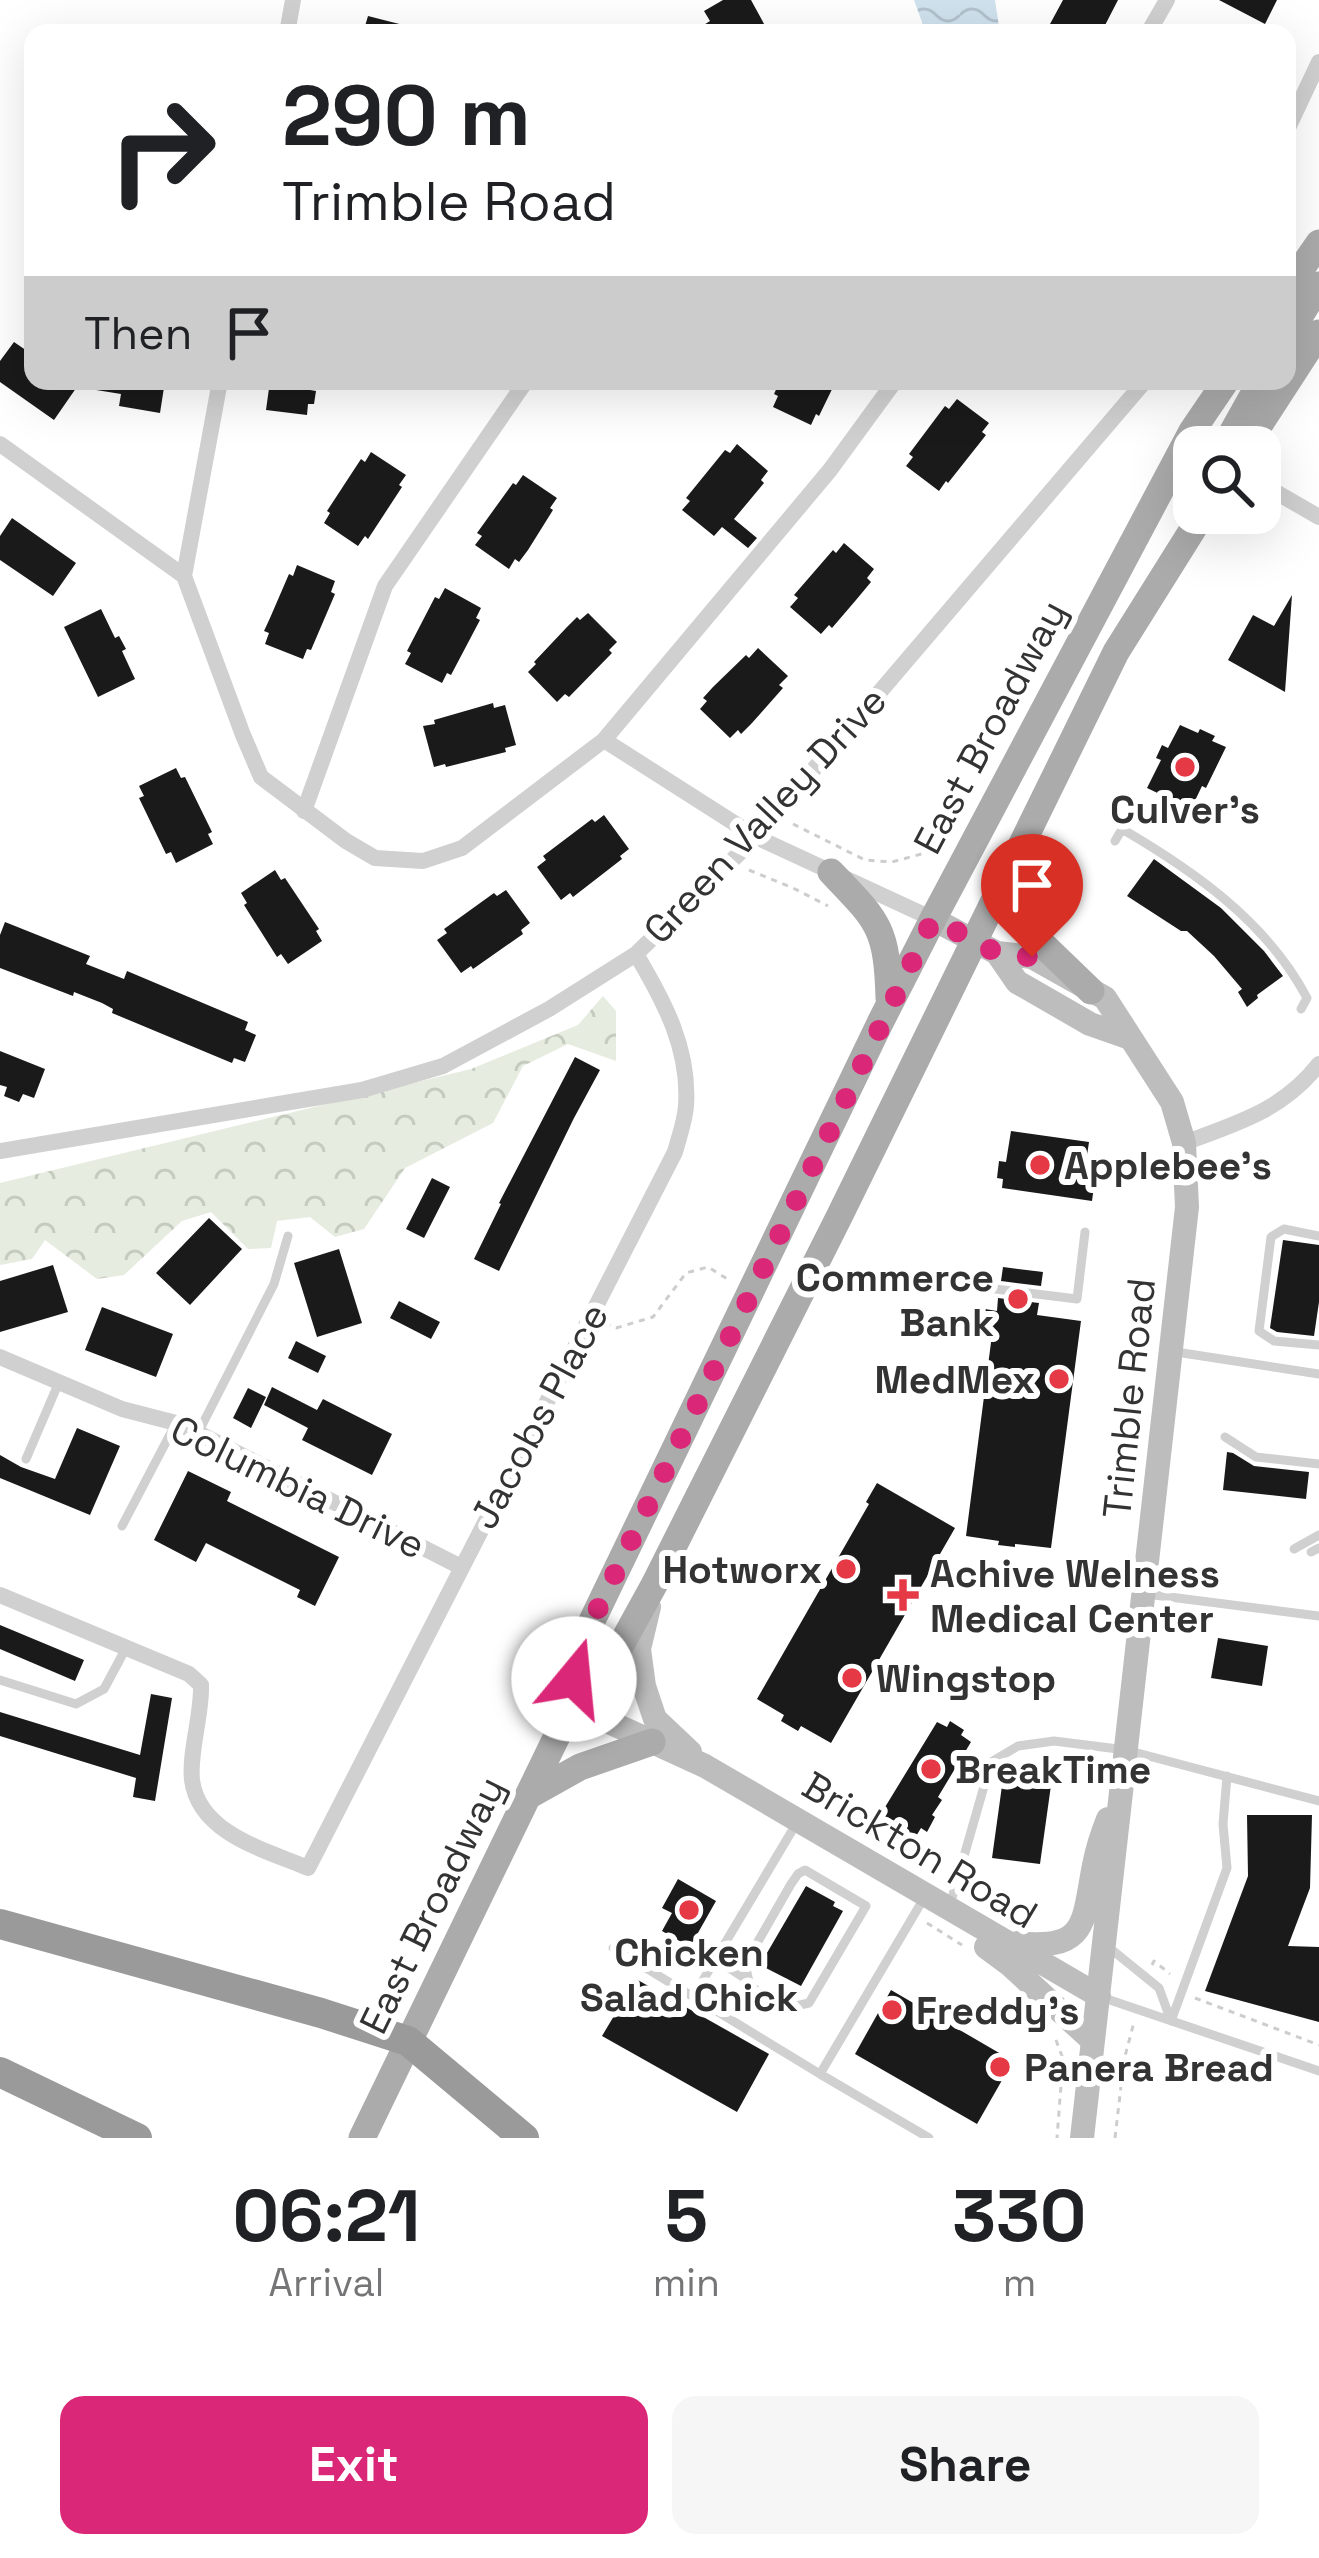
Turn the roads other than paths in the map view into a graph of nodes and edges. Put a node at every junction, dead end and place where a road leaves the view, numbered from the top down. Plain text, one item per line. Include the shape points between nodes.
1 (1319, 62) edge
2 (1296, 111) edge
3 (1319, 242) edge
4 (1296, 276) edge
5 (1319, 285) edge
6 (1296, 323) edge
7 (1319, 333) edge
8 (1296, 368) edge
9 (218, 390) edge
10 (520, 390) edge
11 (888, 390) edge
12 (1137, 390) edge
13 (1220, 390) edge
14 (1257, 390) edge
15 (1282, 390) edge
16 (1236, 426) edge
17 (1259, 426) edge
18 (0, 444) edge
19 (1281, 495) edge
20 (1319, 517) edge
21 (1190, 534) edge
22 (184, 576) junction
23 (604, 740) junction
24 (304, 811) junction
25 (756, 837) junction
26 (1114, 842) dead end
27 (1016, 851) junction
28 (830, 872) junction
29 (933, 919) junction
30 (985, 946) junction
31 (636, 954) junction
32 (1091, 991) junction
33 (890, 1004) junction
34 (1301, 1010) dead end
35 (1130, 1038) junction
36 (1319, 1064) edge
37 (1184, 1143) junction
38 (0, 1151) edge
39 (1085, 1232) dead end
40 (288, 1236) dead end
41 (1319, 1236) edge
42 (962, 1285) dead end
43 (1319, 1345) edge
44 (1171, 1352) junction
45 (0, 1357) edge
46 (1319, 1374) edge
47 (58, 1382) junction
48 (176, 1423) junction
49 (197, 1432) junction
50 (1225, 1437) dead end
51 (26, 1459) dead end
52 (1319, 1464) edge
53 (122, 1526) dead end
54 (1319, 1534) edge
55 (1294, 1550) dead end
56 (460, 1567) junction
57 (654, 1585) junction
58 (1144, 1594) junction
59 (0, 1595) edge
60 (1319, 1616) edge
61 (127, 1648) junction
62 (0, 1680) edge
63 (572, 1705) junction
64 (652, 1742) junction
65 (1126, 1750) junction
66 (705, 1766) junction
67 (1227, 1776) junction
68 (1121, 1790) junction
69 (530, 1795) junction
70 (1319, 1801) edge
71 (799, 1820) junction
72 (926, 1896) junction
73 (944, 1916) junction
74 (0, 1924) edge
75 (1004, 1942) junction
76 (1105, 1943) junction
77 (613, 1948) dead end
78 (716, 1959) junction
79 (749, 1981) junction
80 (693, 1996) junction
81 (1099, 1996) junction
82 (1171, 2020) junction
83 (408, 2041) junction
84 (1094, 2041) junction
85 (1319, 2071) edge
86 (0, 2072) edge
87 (820, 2074) junction
88 (136, 2138) edge
89 (362, 2138) edge
90 (524, 2138) edge
91 (928, 2138) edge
92 (1082, 2138) edge

1 - 2 street
3 - 4 main road
5 - 6 main road
7 - 8 main road
9 - 22 street
10 - 24 street via 385,586
11 - 23 street
12 - 25 street, Green Valley Drive
13 - 29 main road, East Broadway
14 - 16 main road
15 - 17 main road
18 - 22 street
19 - 20 street
21 - 27 main road, East Broadway via 1115,652
22 - 24 street via 261,777
23 - 24 street via 462,848 423,861 375,858
23 - 25 street
25 - 28 street
25 - 31 street, Green Valley Drive
26 - 34 lane via 1122,829 1167,855 1251,923 1292,969 1307,998
27 - 30 main road, East Broadway
27 - 32 main road via 1025,917
28 - 29 street
28 - 33 main road via 884,938
29 - 30 street, Trimble Road
29 - 33 main road, East Broadway
30 - 32 street, Trimble Road via 1032,957
30 - 35 street, Trimble Road via 1017,982
30 - 57 main road, East Broadway
31 - 38 street, Green Valley Drive via 549,1009 403,1079
31 - 56 street, Jacobs Place via 664,1002 686,1074 675,1152
32 - 35 street, Trimble Road via 1105,998
33 - 63 main road, East Broadway via 577,1652
35 - 37 street, Trimble Road via 1172,1102
36 - 37 street via 1286,1099
37 - 44 street, Trimble Road via 1187,1207
39 - 42 lane via 1077,1299
40 - 49 lane via 274,1284
41 - 43 lane via 1284,1229 1271,1237 1259,1331 1274,1341
44 - 46 lane
44 - 58 street, Trimble Road
45 - 47 street, Columbia Drive
47 - 48 street, Columbia Drive
47 - 51 lane
48 - 49 street, Columbia Drive
48 - 53 lane
49 - 56 street, Columbia Drive
50 - 52 lane via 1256,1457
54 - 55 lane
56 - 61 street, Jacobs Place via 308,1868 216,1823 191,1778 201,1685
57 - 63 main road, East Broadway via 605,1674
57 - 66 street, Brickton Road via 639,1649 644,1686 655,1719
58 - 60 lane
58 - 65 street, Trimble Road
59 - 61 street
61 - 62 lane via 104,1688 76,1705
63 - 64 street, Brickton Road
63 - 69 main road, East Broadway
64 - 66 street, Brickton Road
64 - 69 main road
65 - 67 lane
65 - 68 street, Trimble Road
65 - 73 lane via 1054,1741 1018,1746 991,1762
66 - 71 street, Brickton Road
67 - 70 lane
67 - 82 lane via 1227,1868
68 - 75 street via 1080,1928 1045,1946
68 - 76 street, Trimble Road
69 - 83 main road, East Broadway
71 - 72 street, Brickton Road
71 - 78 lane
72 - 73 street, Brickton Road
72 - 87 lane
73 - 75 street, Brickton Road
73 - 84 street
74 - 83 highway
75 - 81 street, Brickton Road
76 - 81 street, Trimble Road
76 - 82 lane via 1159,1988
77 - 80 lane
78 - 79 lane
78 - 80 lane
79 - 79 lane via 787,2008 809,2003 866,1906 805,1870 797,1874 746,1964
80 - 87 lane
81 - 82 lane
81 - 84 street, Trimble Road
82 - 85 lane
83 - 89 main road, East Broadway
83 - 90 highway
84 - 92 street, Trimble Road
86 - 88 highway
87 - 91 lane

